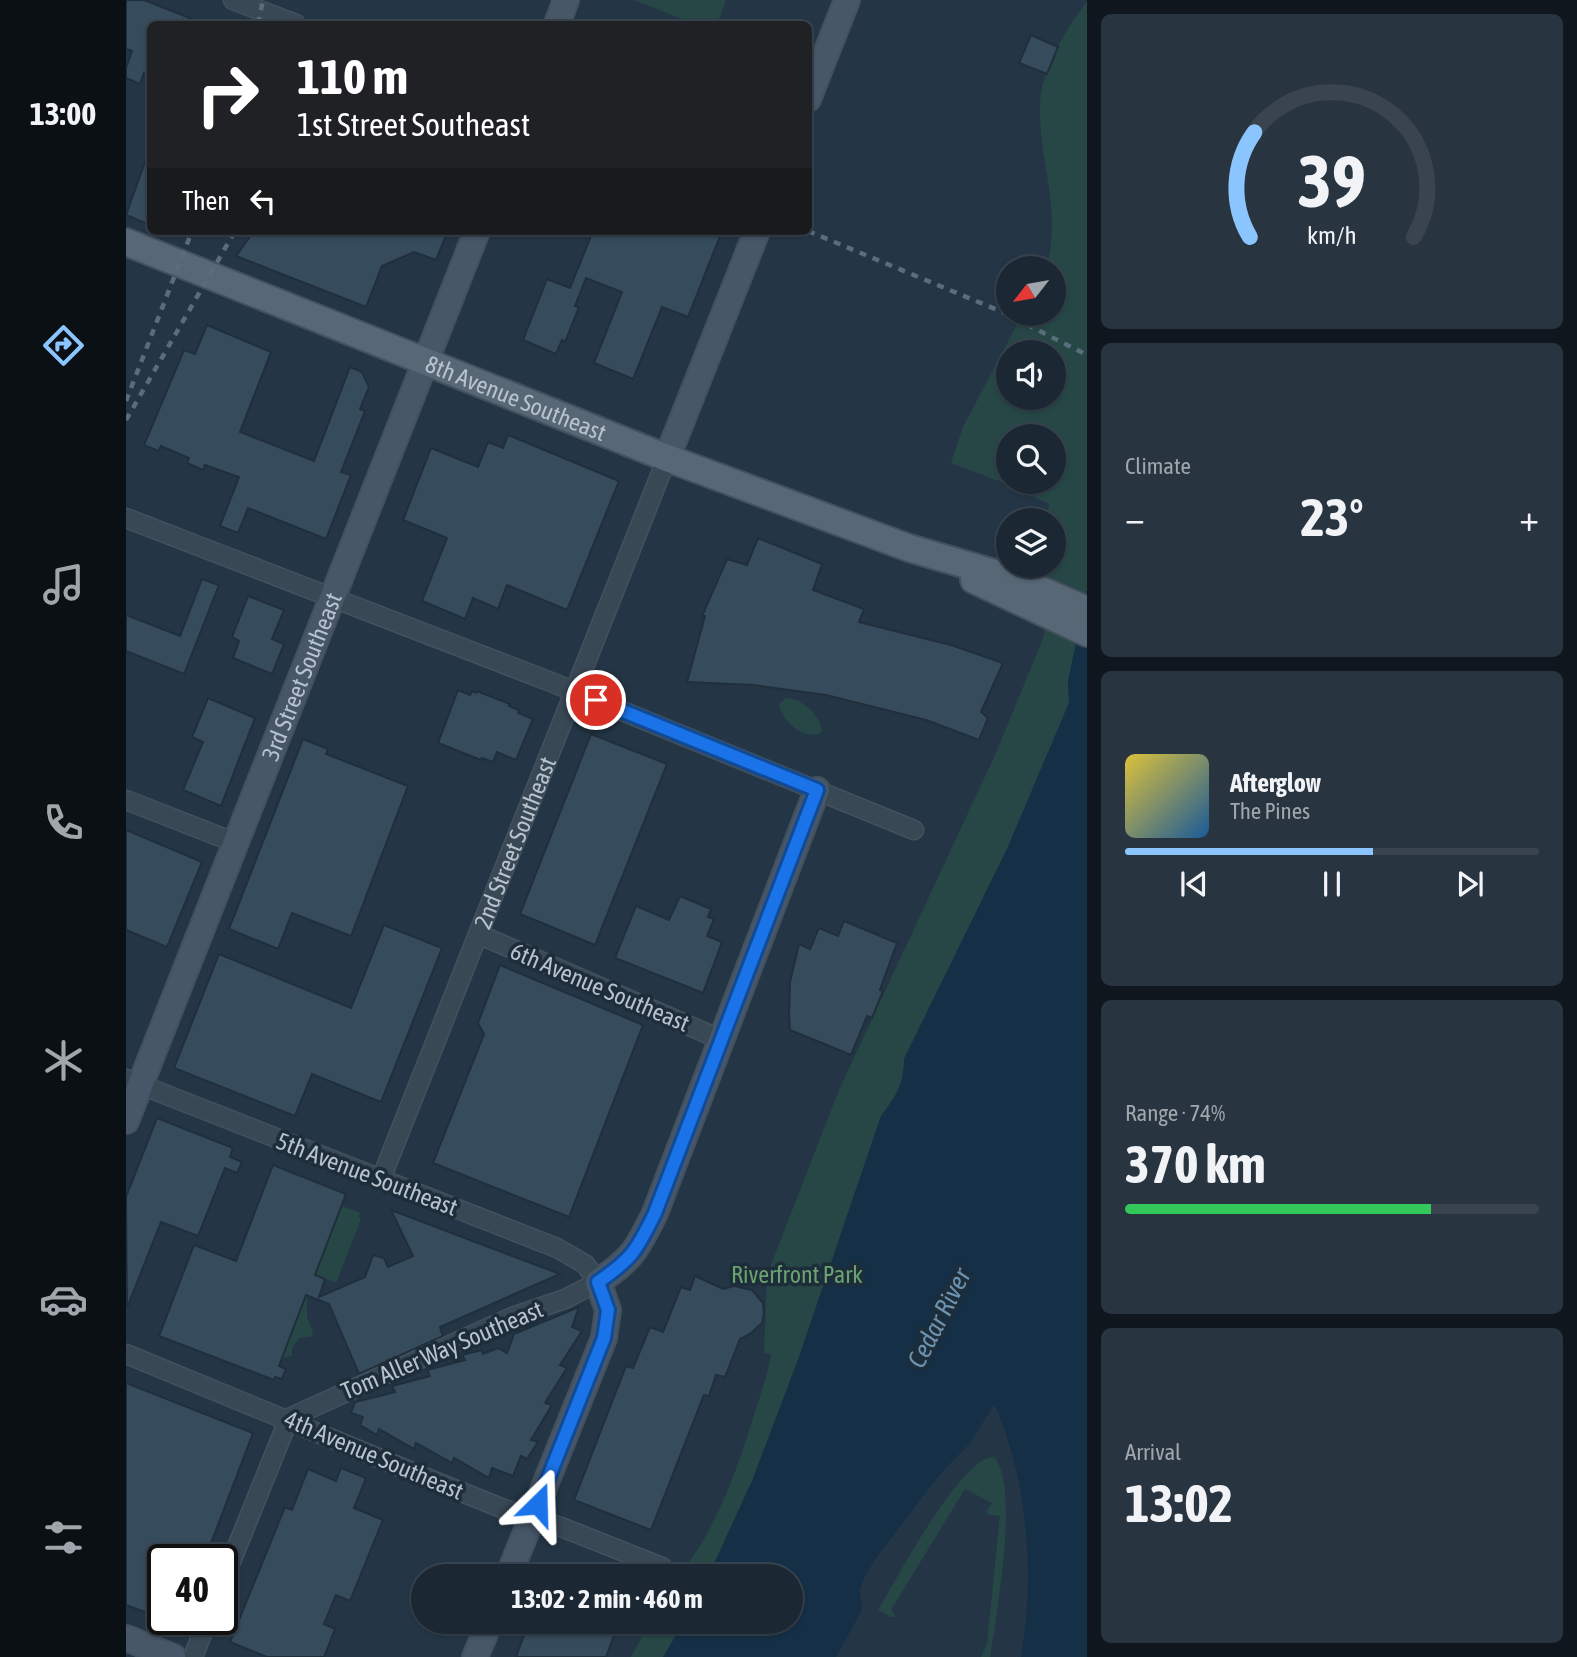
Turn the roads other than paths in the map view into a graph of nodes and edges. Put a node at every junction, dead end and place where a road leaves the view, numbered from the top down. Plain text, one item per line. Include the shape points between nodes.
1 (233, 0) edge
2 (566, 0) edge
3 (848, 0) edge
4 (288, 21) edge
5 (558, 21) edge
6 (812, 89) edge
7 (475, 235) edge
8 (755, 235) edge
9 (126, 242) edge
10 (425, 362) junction
11 (667, 458) junction
12 (126, 518) edge
13 (1016, 590) junction
14 (332, 597) junction
15 (1087, 610) edge
16 (1087, 633) edge
17 (573, 691) junction
18 (817, 790) junction
19 (126, 800) edge
20 (914, 830) dead end
21 (236, 843) junction
22 (478, 934) junction
23 (722, 1040) junction
24 (133, 1082) edge
25 (126, 1121) edge
26 (381, 1179) junction
27 (598, 1282) junction
28 (126, 1354) edge
29 (287, 1420) junction
30 (533, 1517) junction
31 (238, 1544) edge
32 (513, 1564) edge
33 (654, 1564) edge
34 (485, 1634) edge
35 (202, 1635) edge
36 (126, 1638) edge
37 (173, 1657) edge
38 (193, 1657) edge
39 (475, 1657) edge

1 - 4 street
2 - 5 street
3 - 6 street
7 - 10 street, 3rd Street Southeast
8 - 11 street, 2nd Street Southeast
9 - 10 main road, 8th Avenue Southeast
10 - 11 main road, 8th Avenue Southeast
10 - 14 street, 3rd Street Southeast
11 - 13 main road, 8th Avenue Southeast
11 - 17 street, 2nd Street Southeast
12 - 14 street
13 - 15 main road, 8th Avenue Southeast
13 - 16 main road, 8th Avenue Southeast
14 - 17 street
14 - 21 street, 3rd Street Southeast
17 - 18 street
17 - 22 street, 2nd Street Southeast
18 - 20 street
18 - 23 street
19 - 21 street
21 - 24 street, 3rd Street Southeast
22 - 23 street, 6th Avenue Southeast
22 - 26 street, 2nd Street Southeast
23 - 27 street via 642,1242 627,1261
24 - 25 street, 3rd Street Southeast
24 - 26 street, 5th Avenue Southeast
26 - 27 street, 5th Avenue Southeast via 569,1253 585,1264
27 - 29 street, Tom Aller Way Southeast
27 - 30 street via 608,1310 604,1338
28 - 29 street, 4th Avenue Southeast
29 - 30 street, 4th Avenue Southeast
29 - 31 street
30 - 32 street
30 - 33 street, 4th Avenue Southeast
34 - 39 street
35 - 38 street
36 - 37 street

